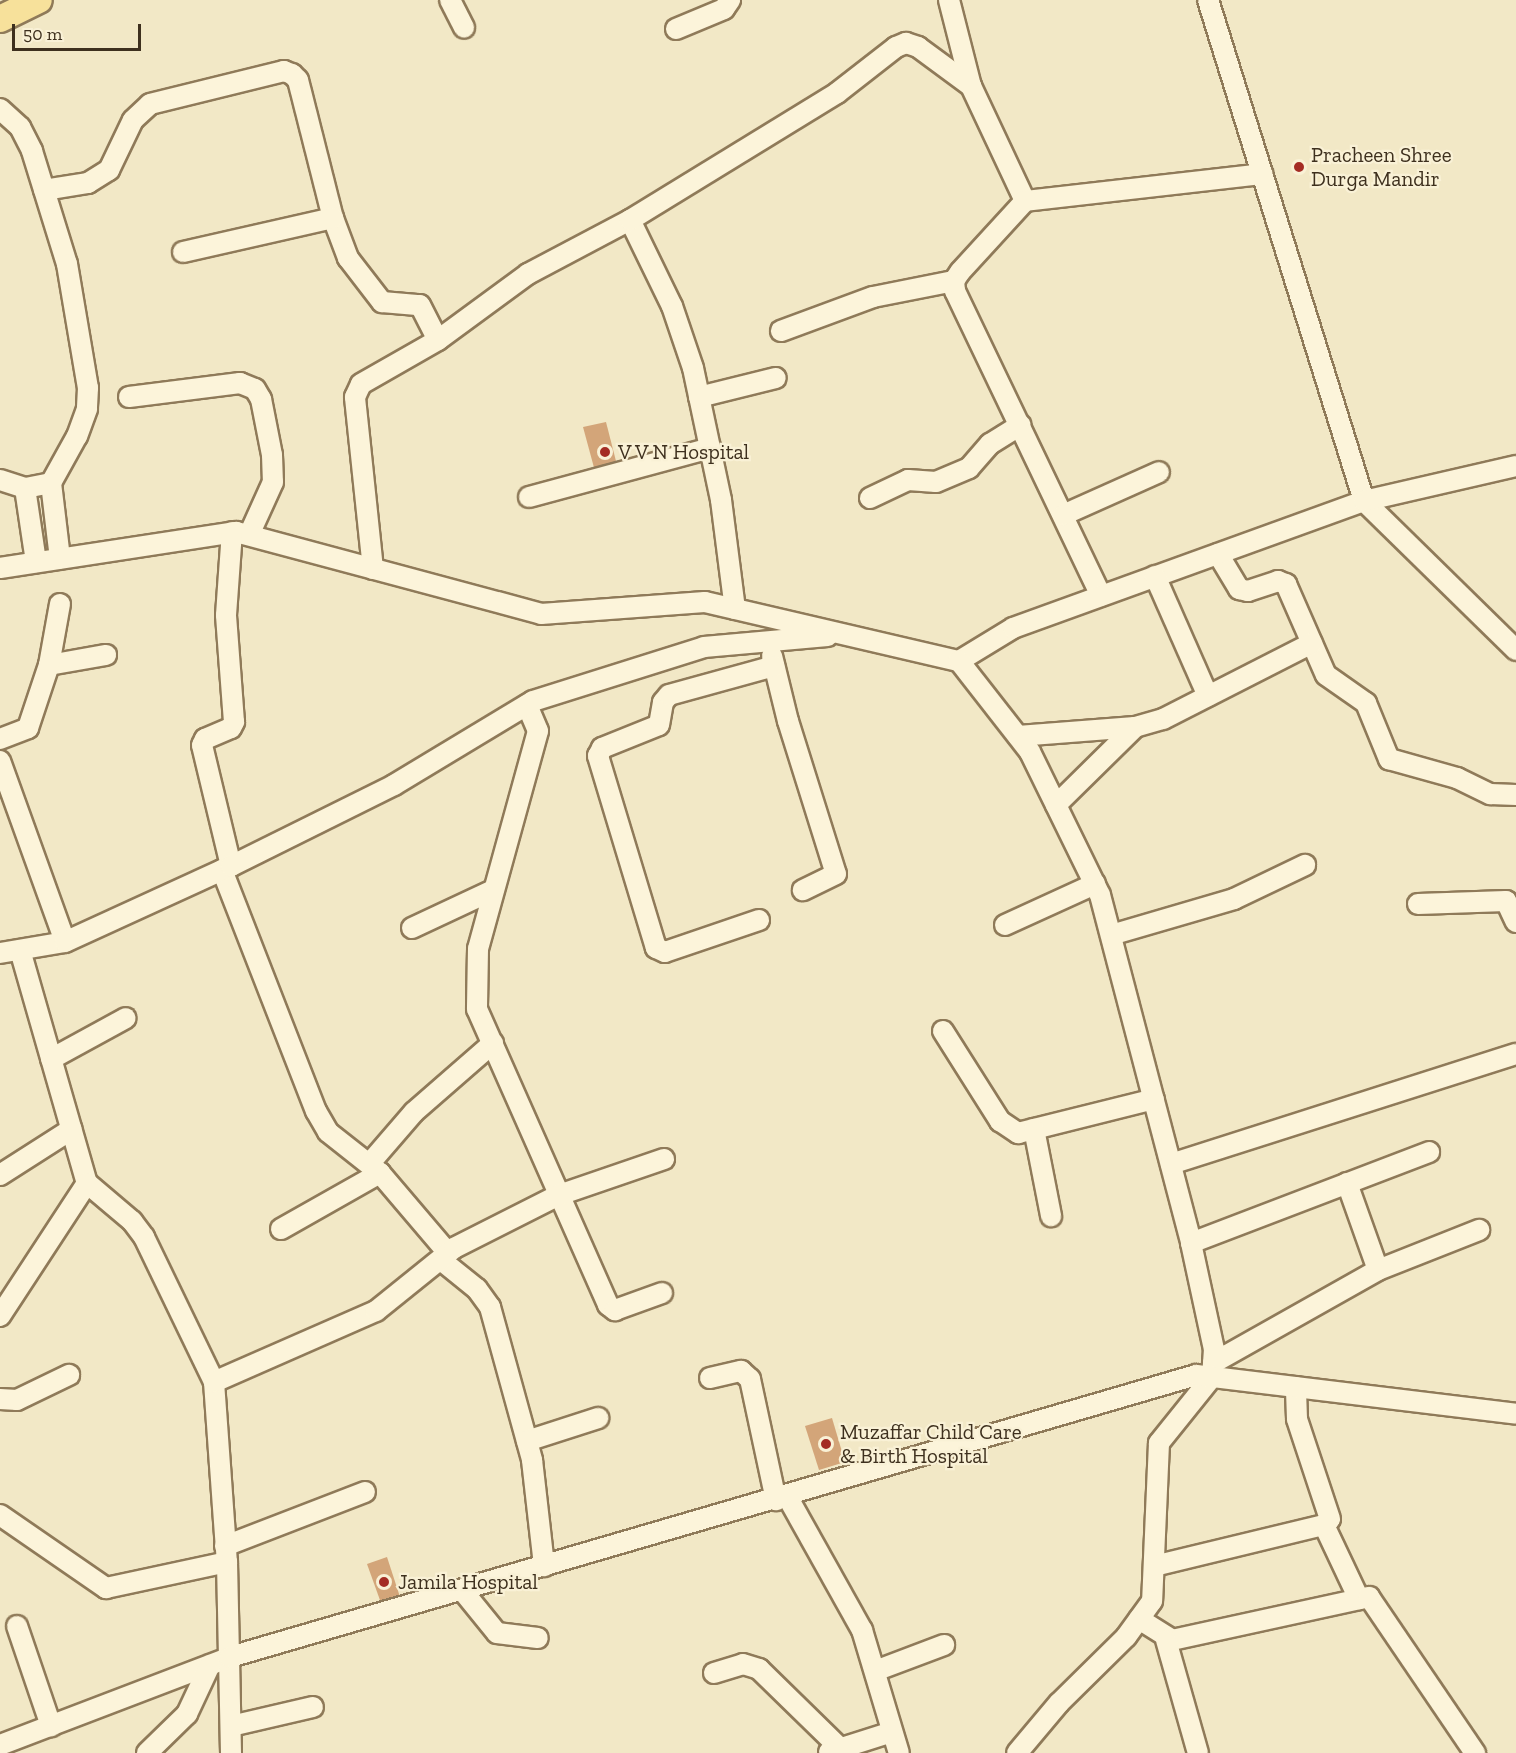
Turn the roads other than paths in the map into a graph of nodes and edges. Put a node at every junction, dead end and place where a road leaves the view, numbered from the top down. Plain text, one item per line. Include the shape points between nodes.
1 (39, 0) edge
2 (450, 0) edge
3 (730, 0) edge
4 (949, 0) edge
5 (1208, 0) edge
6 (0, 19) edge
7 (464, 28) dead end
8 (676, 29) dead end
9 (972, 86) junction
10 (0, 109) edge
11 (1262, 174) junction
12 (44, 190) junction
13 (1025, 201) junction
14 (333, 218) junction
15 (630, 220) junction
16 (183, 252) dead end
17 (954, 281) junction
18 (781, 331) dead end
19 (438, 340) junction
20 (776, 378) dead end
21 (129, 397) dead end
22 (699, 397) junction
23 (1021, 425) junction
24 (710, 448) junction
25 (1516, 466) edge
26 (1159, 472) dead end
27 (0, 480) edge
28 (51, 483) junction
29 (25, 488) junction
30 (529, 497) dead end
31 (870, 498) dead end
32 (1364, 501) junction
33 (1063, 515) junction
34 (241, 534) junction
35 (1218, 554) junction
36 (60, 558) junction
37 (36, 562) junction
38 (0, 568) edge
39 (373, 569) junction
40 (1155, 576) junction
41 (1101, 596) junction
42 (60, 604) dead end
43 (735, 609) junction
44 (846, 635) junction
45 (768, 641) junction
46 (1312, 643) junction
47 (1514, 644) edge
48 (106, 655) dead end
49 (959, 661) junction
50 (49, 665) junction
51 (774, 666) junction
52 (1208, 696) junction
53 (527, 705) junction
54 (1135, 727) junction
55 (1018, 736) junction
56 (0, 739) edge
57 (0, 761) edge
58 (1516, 795) edge
59 (1056, 806) junction
60 (1305, 866) dead end
61 (227, 868) junction
62 (1095, 884) junction
63 (493, 890) junction
64 (803, 890) dead end
65 (1418, 904) dead end
66 (759, 920) dead end
67 (1516, 922) edge
68 (1005, 926) dead end
69 (412, 928) dead end
70 (1111, 935) junction
71 (65, 942) junction
72 (20, 950) junction
73 (0, 953) edge
74 (126, 1018) dead end
75 (943, 1031) dead end
76 (493, 1043) junction
77 (1516, 1054) edge
78 (51, 1059) junction
79 (1154, 1100) junction
80 (72, 1129) junction
81 (1034, 1129) junction
82 (1429, 1152) dead end
83 (664, 1159) dead end
84 (1171, 1164) junction
85 (375, 1168) junction
86 (0, 1176) edge
87 (87, 1183) junction
88 (1347, 1183) junction
89 (559, 1195) junction
90 (1051, 1216) dead end
91 (280, 1229) dead end
92 (1479, 1230) dead end
93 (1191, 1243) junction
94 (445, 1256) junction
95 (1378, 1270) junction
96 (662, 1293) dead end
97 (0, 1316) edge
98 (1213, 1370) junction
99 (69, 1375) dead end
100 (710, 1378) dead end
101 (0, 1382) edge
102 (214, 1382) junction
103 (0, 1387) edge
104 (1296, 1387) junction
105 (0, 1399) edge
106 (1516, 1414) edge
107 (598, 1418) dead end
108 (527, 1441) junction
109 (365, 1492) dead end
110 (781, 1498) junction
111 (0, 1515) edge
112 (1324, 1525) junction
113 (226, 1554) junction
114 (544, 1566) junction
115 (1154, 1566) junction
116 (462, 1590) junction
117 (1359, 1599) junction
118 (1139, 1619) junction
119 (17, 1626) dead end
120 (538, 1638) dead end
121 (1166, 1640) junction
122 (944, 1645) dead end
123 (230, 1657) junction
124 (210, 1665) junction
125 (875, 1671) junction
126 (714, 1673) dead end
127 (314, 1707) dead end
128 (51, 1726) junction
129 (231, 1726) junction
130 (892, 1732) junction
131 (0, 1745) edge
132 (834, 1751) edge
133 (147, 1753) edge
134 (231, 1753) edge
135 (899, 1753) edge
136 (1017, 1753) edge
137 (1198, 1753) edge
138 (1475, 1753) edge

1 - 6 main road
2 - 7 street
3 - 8 street via 724,9
4 - 9 street
5 - 11 street
9 - 13 street
9 - 15 street via 918,47 906,43 837,93
10 - 12 street via 20,127
11 - 13 street
11 - 32 street
12 - 14 street via 88,183 109,170 133,120 150,104 284,71 298,80
12 - 28 street via 67,264 87,388 87,409 77,436
13 - 17 street
14 - 16 street
14 - 19 street via 348,258 376,296 391,305 420,305
15 - 19 street via 528,274
15 - 22 street via 672,306
17 - 18 street via 873,297
17 - 23 street via 955,291
19 - 39 street via 361,384 355,397
20 - 22 street
21 - 34 street via 240,383 255,389 261,399 272,455 273,482
22 - 24 street
23 - 31 street via 990,444 969,468 936,482 908,480
23 - 33 street
24 - 30 street
24 - 43 street
25 - 32 street
26 - 33 street
27 - 29 street
28 - 29 street
28 - 36 street
29 - 37 street
32 - 35 street
32 - 47 street
33 - 41 street
34 - 36 street
34 - 39 street
34 - 61 street via 226,615 234,722 231,728 205,739 202,745
35 - 40 street
35 - 46 street via 1239,589 1248,591 1278,580 1286,584
36 - 37 street
37 - 38 street
39 - 43 street via 541,614 705,603
40 - 41 street
40 - 52 street
41 - 49 street via 1013,628
42 - 50 street
43 - 44 street
44 - 45 street
44 - 49 street
45 - 51 street
45 - 53 street via 704,647
46 - 52 street
46 - 58 street via 1326,675 1358,693 1366,704 1389,759 1465,781 1490,794
48 - 50 street
49 - 55 street
50 - 56 street via 28,728
51 - 64 street via 836,874
51 - 66 street via 669,695 663,702 659,725 602,748 598,756 656,948 664,952
52 - 54 street via 1163,719
53 - 61 street via 394,785
53 - 63 street via 538,731
54 - 55 street
54 - 59 street
55 - 59 street
57 - 71 street
59 - 62 street
60 - 70 street via 1214,906
61 - 71 street
61 - 85 street via 316,1111 334,1139
62 - 68 street
62 - 70 street
63 - 69 street
63 - 76 street via 478,949 475,980 477,1009
65 - 67 street via 1506,901
70 - 79 street
71 - 72 street
72 - 73 street
72 - 78 street
74 - 78 street
75 - 81 street via 1000,1121 1018,1133
76 - 85 street via 414,1112
76 - 89 street
77 - 84 street
78 - 80 street
79 - 81 street
79 - 84 street
80 - 86 street
80 - 87 street
81 - 90 street
82 - 88 street
83 - 89 street
84 - 93 street
85 - 91 street
85 - 94 street
87 - 97 street
87 - 102 street via 132,1221 144,1237
88 - 93 street
88 - 95 street
89 - 94 street
89 - 96 street via 611,1309
92 - 95 street
93 - 98 street via 1214,1349
94 - 102 street via 376,1311
94 - 108 street via 490,1307
95 - 98 street
98 - 104 street
98 - 110 street
98 - 115 street via 1159,1443
99 - 105 street via 17,1400
100 - 110 street via 741,1371 750,1379
101 - 103 street
102 - 113 street
104 - 106 street
104 - 112 street via 1297,1419 1331,1514
107 - 108 street
108 - 114 street
109 - 113 street
110 - 114 street
110 - 125 street via 847,1598
111 - 113 street via 106,1588
112 - 115 street
112 - 117 street
113 - 123 street
114 - 116 street
115 - 118 street via 1152,1601
116 - 120 street via 497,1633
116 - 123 street
117 - 121 street
117 - 138 street via 1369,1597
118 - 121 street
118 - 136 street
119 - 128 street
121 - 137 street
122 - 125 street
123 - 124 street
123 - 129 street
124 - 128 street
124 - 133 street via 187,1714
125 - 130 street
126 - 132 street via 743,1664 759,1669
127 - 129 street
128 - 131 street
129 - 134 street
130 - 132 street
130 - 135 street

